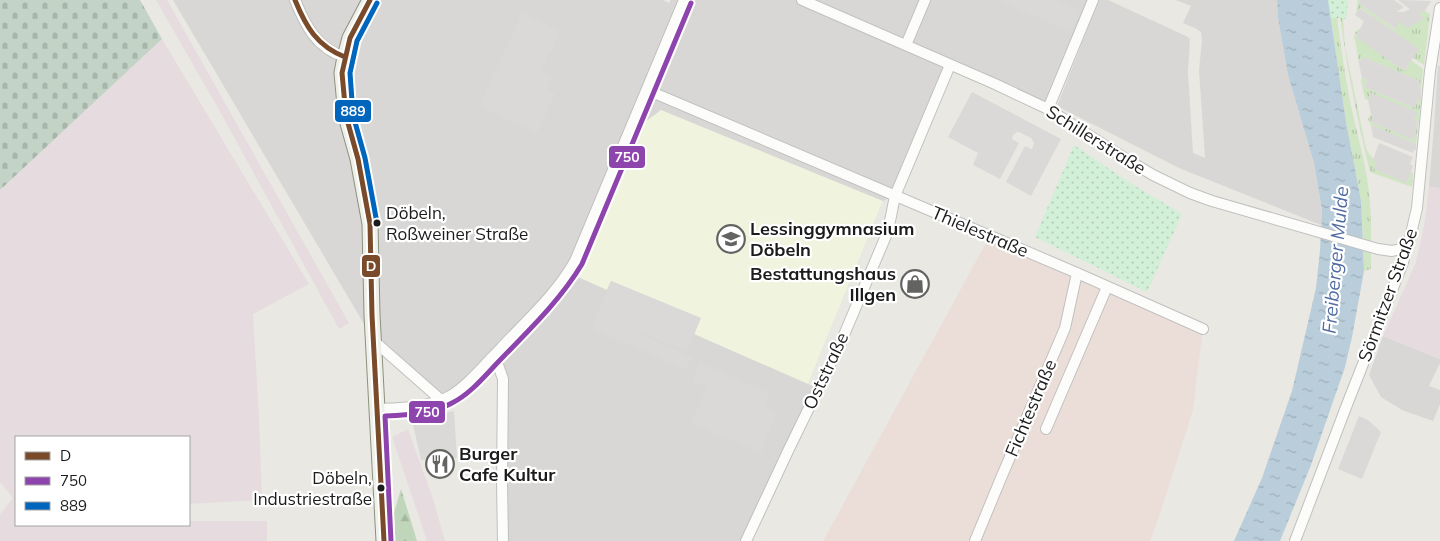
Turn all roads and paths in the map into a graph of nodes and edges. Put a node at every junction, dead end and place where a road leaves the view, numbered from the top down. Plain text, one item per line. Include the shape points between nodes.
1 (295, 0) edge
2 (370, 0) edge
3 (684, 0) edge
4 (802, 0) edge
5 (925, 0) edge
6 (1093, 0) edge
7 (1440, 8) edge
8 (906, 45) junction
9 (345, 56) junction
10 (950, 65) junction
11 (647, 90) junction
12 (1048, 109) junction
13 (895, 196) junction
14 (1400, 249) junction
15 (1077, 273) junction
16 (1107, 287) junction
17 (1203, 329) dead end
18 (374, 342) junction
19 (491, 358) junction
20 (440, 400) junction
21 (378, 409) junction
22 (1046, 429) dead end
23 (384, 541) edge
24 (504, 541) edge
25 (746, 541) edge
26 (976, 541) edge
27 (1295, 541) edge

1 - 9 street via 312,34 334,54
2 - 9 main road via 350,38
3 - 11 street
4 - 8 street, Schillerstraße
5 - 8 street
6 - 12 street
7 - 14 street, Sörmitzer Straße via 1430,71 1417,208 1410,238
8 - 10 street, Schillerstraße
9 - 18 main road via 342,73 346,116 370,224
10 - 12 street, Schillerstraße
10 - 13 street, Oststraße
11 - 13 street, Thielestraße
11 - 19 street via 567,276
12 - 14 street, Schillerstraße via 1153,175 1190,193 1378,249
13 - 15 street, Thielestraße
13 - 25 street, Oststraße via 888,231 844,334
14 - 27 street, Sörmitzer Straße via 1404,259 1402,266
15 - 16 street, Thielestraße
15 - 26 street, Fichtestraße via 1065,328
16 - 17 street, Thielestraße
16 - 22 street, Fichtestraße
18 - 20 street
18 - 21 main road
19 - 20 street via 462,388
19 - 24 street via 498,365 503,379
20 - 21 street via 414,407
21 - 23 main road

